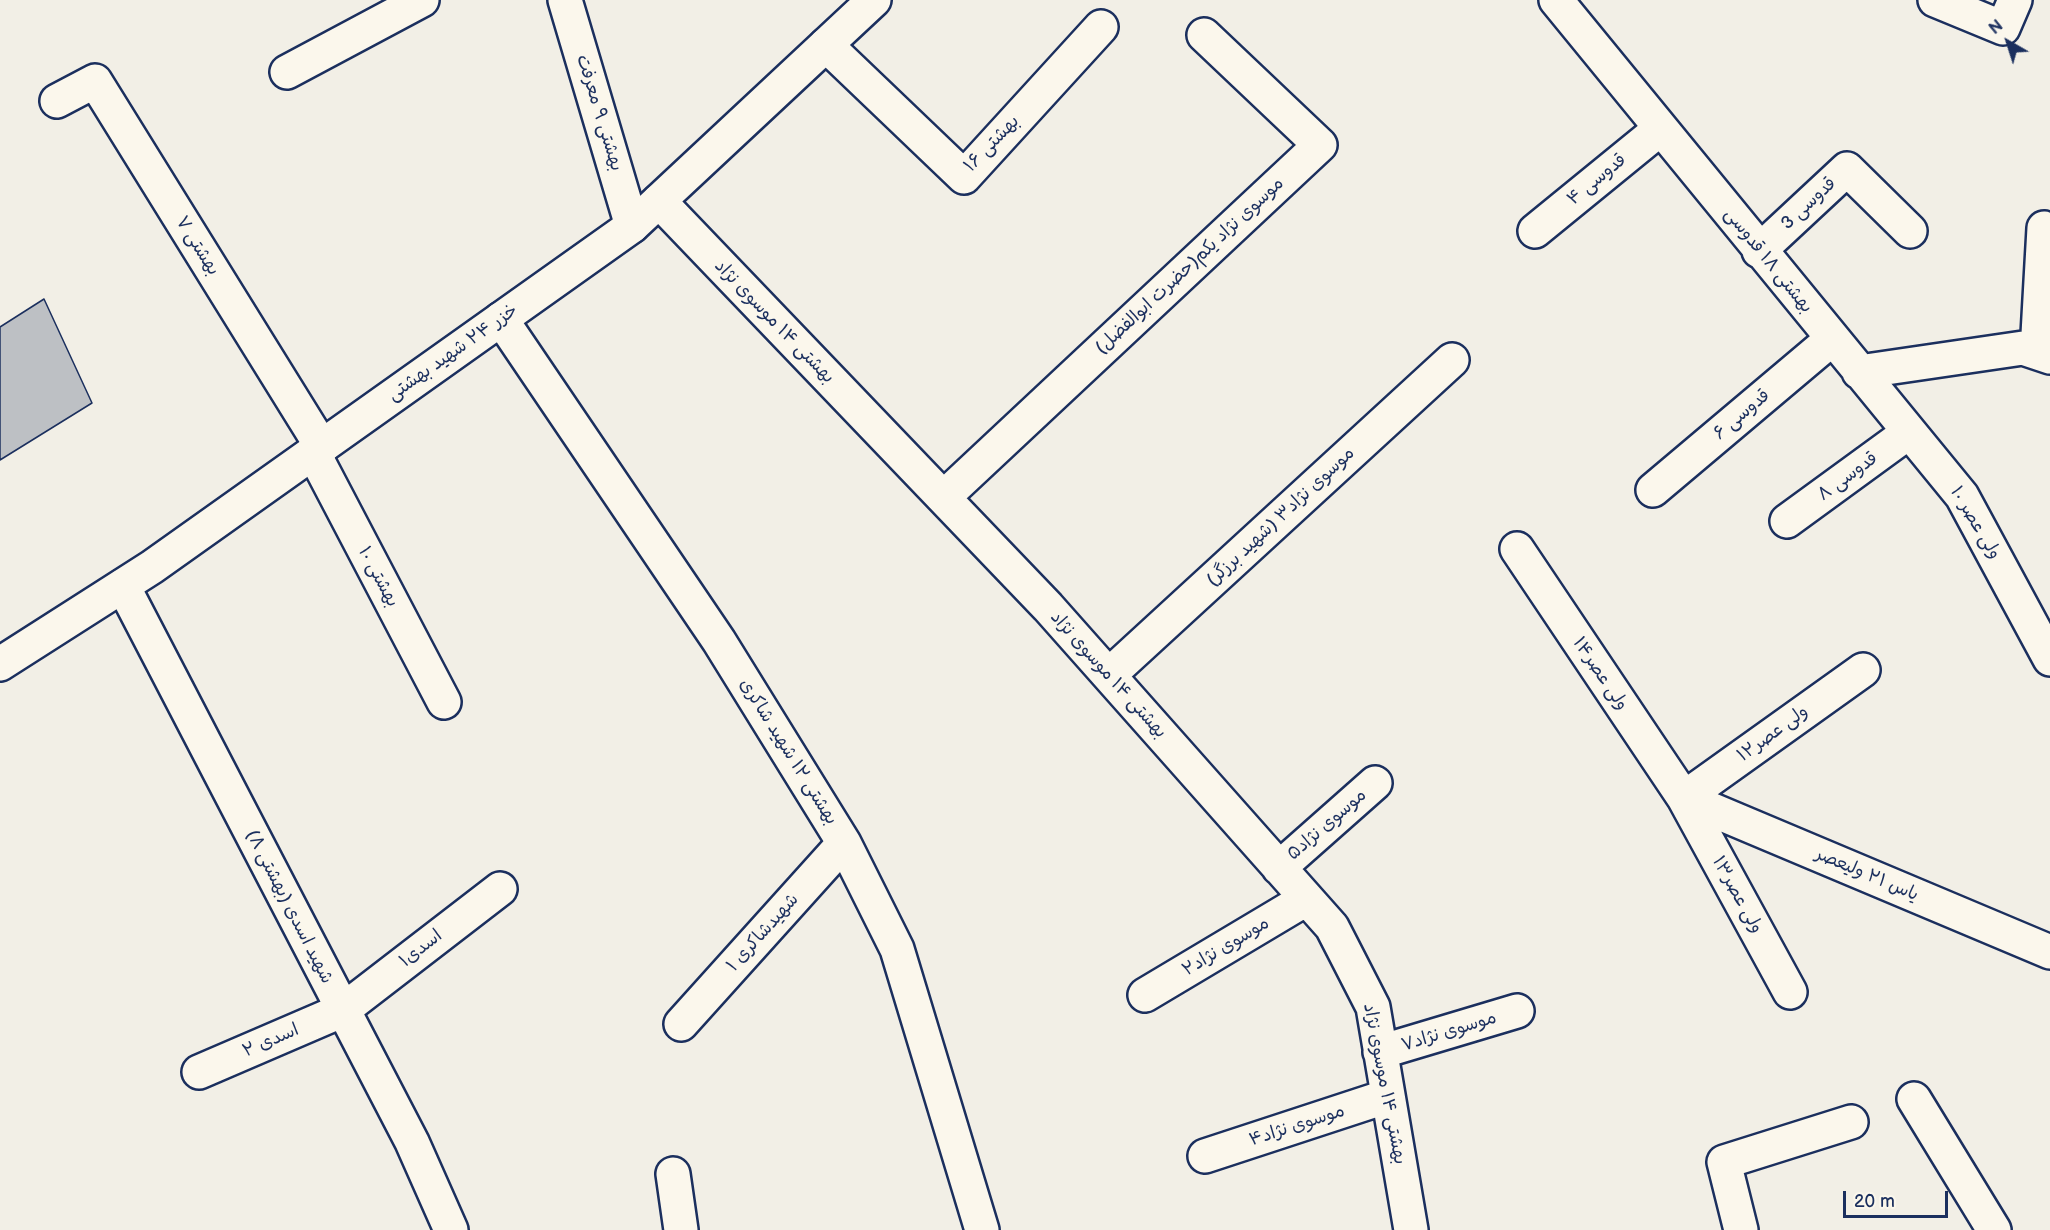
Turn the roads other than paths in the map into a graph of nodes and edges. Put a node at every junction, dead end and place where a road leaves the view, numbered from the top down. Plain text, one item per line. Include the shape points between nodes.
1 (422, 0) edge
2 (565, 0) edge
3 (874, 0) edge
4 (1556, 0) edge
5 (1935, 0) edge
6 (2015, 0) edge
7 (1101, 27) dead end
8 (1204, 35) dead end
9 (826, 45) junction
10 (287, 72) dead end
11 (57, 101) dead end
12 (1660, 129) junction
13 (659, 201) junction
14 (632, 226) junction
15 (2044, 228) dead end
16 (1535, 231) dead end
17 (1910, 231) dead end
18 (1759, 251) junction
19 (501, 319) junction
20 (1832, 339) junction
21 (2044, 355) edge
22 (1452, 360) dead end
23 (1859, 372) junction
24 (1909, 432) junction
25 (318, 450) junction
26 (1653, 490) dead end
27 (944, 497) junction
28 (1787, 521) dead end
29 (1517, 549) dead end
30 (123, 586) junction
31 (2050, 659) edge
32 (0, 664) edge
33 (1863, 670) dead end
34 (1109, 675) junction
35 (444, 702) dead end
36 (1375, 783) dead end
37 (1684, 798) junction
38 (844, 843) junction
39 (1279, 868) junction
40 (500, 889) dead end
41 (1306, 899) junction
42 (2050, 952) edge
43 (1790, 992) dead end
44 (1145, 995) dead end
45 (343, 1010) junction
46 (1517, 1011) dead end
47 (681, 1024) dead end
48 (1380, 1052) junction
49 (199, 1072) dead end
50 (1388, 1096) junction
51 (1914, 1099) dead end
52 (1851, 1122) dead end
53 (1205, 1156) dead end
54 (673, 1174) dead end
55 (451, 1230) edge
56 (681, 1230) edge
57 (982, 1230) edge
58 (1411, 1230) edge
59 (1741, 1230) edge
60 (1994, 1230) edge

1 - 10 street
2 - 14 street, بهشتی ۹ معرفت
3 - 9 street, خزر ۲۴ شهید بهشتی
4 - 12 street, بهشتی ۱۸ قدوسی
5 - 6 street via 2003,28
7 - 9 street, بهشتی ۱۶ via 964,177
8 - 27 street, موسوی نژاد یکم(حضرت ابوالفضل) via 1320,145
9 - 13 street, خزر ۲۴ شهید بهشتی
11 - 25 street, بهشتی ۷ via 95,81
12 - 16 street, قدوسی ۴
12 - 18 street, بهشتی ۱۸ قدوسی
13 - 14 street, خزر ۲۴ شهید بهشتی
13 - 27 street, بهشتی ۱۴ موسوی نژاد
14 - 19 street, خزر ۲۴ شهید بهشتی
15 - 21 street
17 - 18 street, قدوسی 3 via 1847,169
18 - 20 street, بهشتی ۱۸ قدوسی
19 - 25 street, خزر ۲۴ شهید بهشتی
19 - 38 street, بهشتی ۱۲ شهید شاکری via 719,641
20 - 23 street, بهشتی ۱۸ قدوسی
20 - 26 street, قدوسی ۶
21 - 23 street via 2023,348
22 - 34 street, موسوی نژاد۳ (شهید برزگر)
23 - 24 street, ولی عصر ۱۰
24 - 28 street, قدوسی ۸
24 - 31 street, ولی عصر ۱۰ via 1962,496
25 - 30 street, خزر ۲۴ شهید بهشتی
25 - 35 street, بهشتی ۱۰
27 - 34 street, بهشتی ۱۴ موسوی نژاد
29 - 37 street, ولی عصر۱۴
30 - 32 street, خزر ۲۴ شهید بهشتی
30 - 45 street, شهید اسدی (بهشتی ۸)
33 - 37 street, ولی عصر۱۲
34 - 39 street, بهشتی ۱۴ موسوی نژاد
36 - 39 street, موسوی نژاد۵
37 - 42 street, یاس ۲۱ ولیعصر
37 - 43 street, ولی عصر۱۳
38 - 47 street, شهیدشاکری ۱
38 - 57 street, بهشتی ۱۲ شهید شاکری via 897,949
39 - 41 street, بهشتی ۱۴ موسوی نژاد
40 - 45 street, اسدی۱
41 - 44 street, موسوی نژاد۲
41 - 48 street, بهشتی ۱۴ موسوی نژاد via 1332,927 1373,1007
45 - 49 street, اسدی ۲
45 - 55 street, شهید اسدی (بهشتی ۸) via 412,1142
46 - 48 street, موسوی نژاد۷
48 - 50 street, بهشتی ۱۴ موسوی نژاد
50 - 53 street, موسوی نژاد۴
50 - 58 street, بهشتی ۱۴ موسوی نژاد
51 - 60 street
52 - 59 street via 1724,1162
54 - 56 street

